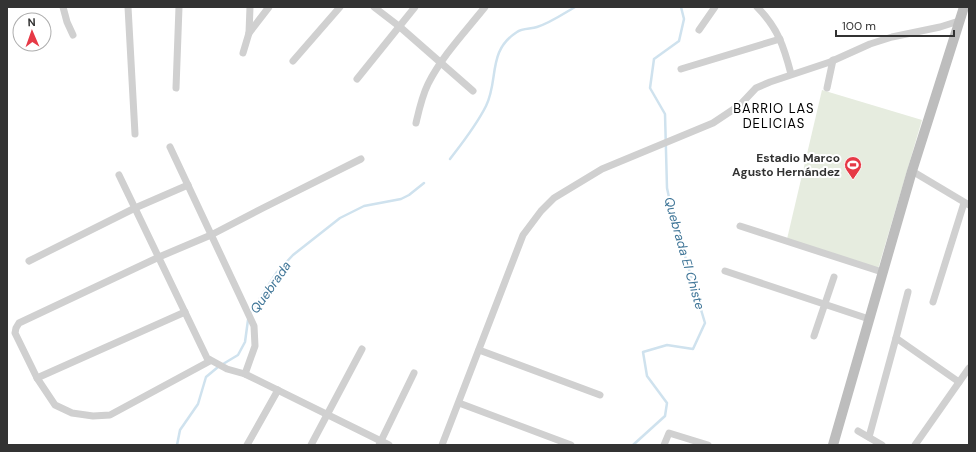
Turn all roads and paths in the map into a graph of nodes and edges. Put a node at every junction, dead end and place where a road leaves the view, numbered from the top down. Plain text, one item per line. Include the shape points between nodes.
1 (63, 7) edge
2 (128, 7) edge
3 (178, 7) edge
4 (250, 7) edge
5 (269, 7) edge
6 (340, 7) edge
7 (374, 7) edge
8 (415, 7) edge
9 (485, 7) edge
10 (715, 7) edge
11 (757, 7) edge
12 (964, 7) edge
13 (959, 21) junction
14 (400, 27) junction
15 (700, 30) dead end
16 (249, 33) junction
17 (73, 35) dead end
18 (780, 39) junction
19 (243, 53) dead end
20 (833, 60) junction
21 (293, 61) dead end
22 (440, 63) junction
23 (681, 69) dead end
24 (791, 74) junction
25 (357, 79) dead end
26 (176, 88) dead end
27 (827, 88) dead end
28 (473, 91) dead end
29 (416, 122) dead end
30 (135, 134) dead end
31 (170, 147) dead end
32 (360, 159) dead end
33 (912, 171) junction
34 (119, 174) dead end
35 (188, 185) junction
36 (967, 204) edge
37 (135, 208) junction
38 (740, 226) dead end
39 (211, 235) junction
40 (159, 257) junction
41 (29, 261) dead end
42 (725, 272) dead end
43 (882, 272) junction
44 (834, 277) dead end
45 (908, 292) dead end
46 (933, 302) dead end
47 (824, 306) junction
48 (185, 312) junction
49 (869, 319) junction
50 (814, 336) dead end
51 (896, 338) junction
52 (362, 349) dead end
53 (479, 350) junction
54 (210, 361) junction
55 (969, 368) edge
56 (414, 373) dead end
57 (245, 374) junction
58 (37, 378) junction
59 (959, 382) junction
60 (278, 390) junction
61 (600, 395) dead end
62 (459, 403) junction
63 (327, 415) junction
64 (858, 431) dead end
65 (869, 438) junction
66 (379, 443) edge
67 (247, 445) edge
68 (311, 445) edge
69 (388, 445) edge
70 (442, 445) edge
71 (571, 445) edge
72 (664, 445) edge
73 (708, 445) edge
74 (832, 445) edge
75 (882, 445) edge
76 (915, 445) edge

1 - 17 street
2 - 30 street
3 - 26 street
4 - 16 street
5 - 16 street
6 - 21 street
7 - 14 street
8 - 14 street
9 - 22 street
10 - 15 street
11 - 18 street via 766,16
12 - 13 street
13 - 20 street via 892,37
13 - 33 street
14 - 22 street
14 - 25 street
16 - 19 street
18 - 23 street
18 - 24 street
20 - 24 street
20 - 27 street
22 - 28 street
22 - 29 street via 428,85
24 - 53 street via 756,88 740,105 713,123 602,169 554,198 523,235
31 - 35 street
32 - 39 street
33 - 36 street
33 - 43 street
34 - 37 street
35 - 37 street
35 - 39 street
36 - 46 street
37 - 40 street
37 - 41 street
38 - 43 street
39 - 40 street
39 - 57 street via 254,326 255,346
40 - 48 street
40 - 58 street via 19,323 15,333
42 - 47 street
43 - 49 street
44 - 47 street
45 - 51 street
47 - 49 street
47 - 50 street
48 - 54 street
48 - 58 street
49 - 74 street
51 - 59 street
51 - 65 street
52 - 63 street
53 - 61 street
53 - 62 street
54 - 57 street
54 - 58 street via 110,415 72,413 55,405
55 - 59 street
56 - 66 street
57 - 60 street
59 - 76 street
60 - 63 street
60 - 67 street
62 - 70 street
62 - 71 street
63 - 66 street
63 - 68 street
64 - 65 street
65 - 75 street
66 - 69 street
72 - 73 street via 669,434

